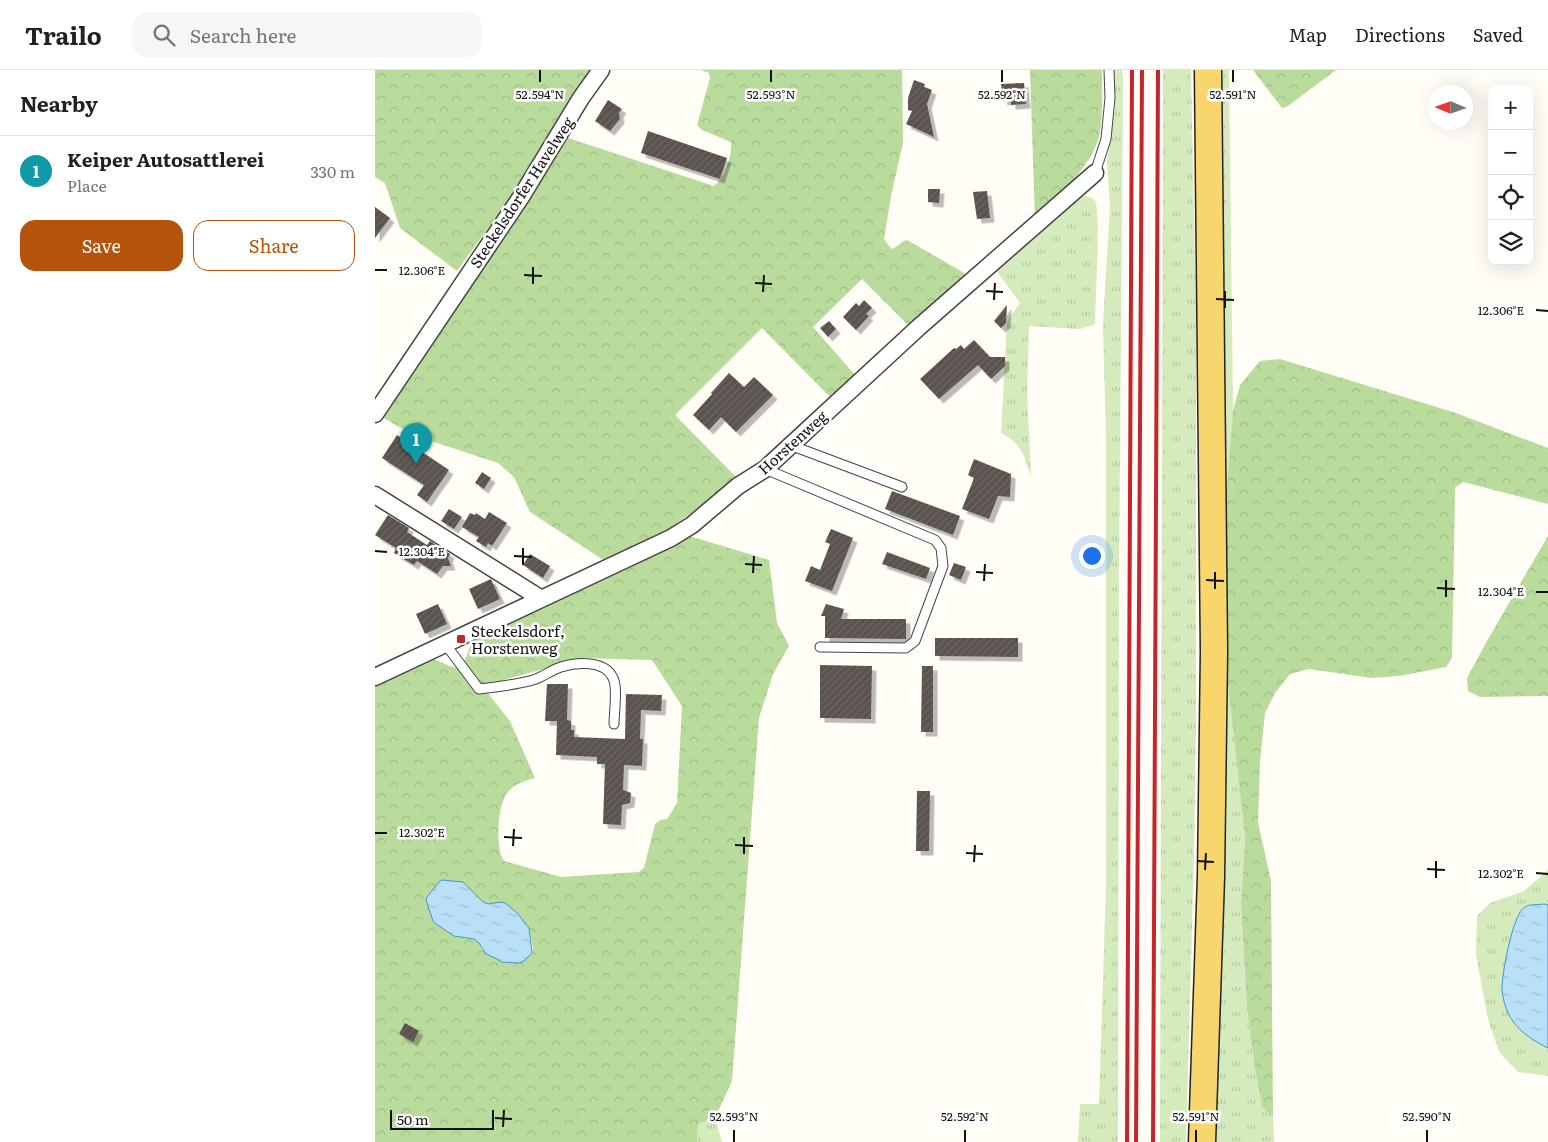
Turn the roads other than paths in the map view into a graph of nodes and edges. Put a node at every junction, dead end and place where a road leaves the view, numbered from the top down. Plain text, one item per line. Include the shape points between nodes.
1 (601, 70) edge
2 (1109, 70) edge
3 (1208, 70) edge
4 (1095, 173) joint
5 (375, 414) edge
6 (790, 445) junction
7 (765, 469) junction
8 (902, 487) dead end
9 (375, 495) edge
10 (540, 598) junction
11 (446, 645) junction
12 (820, 647) dead end
13 (375, 677) edge
14 (614, 724) dead end
15 (1202, 1142) edge

1 - 5 street, Steckelsdorfer Havelweg via 521,197
2 - 4 lane via 1106,139
3 - 15 main road via 1214,651
4 - 6 street, Horstenweg
6 - 7 street, Horstenweg
6 - 8 lane
7 - 10 street, Horstenweg via 737,486 692,525 671,538
7 - 12 lane via 935,540 941,548 943,566 915,640 906,648
9 - 10 street
10 - 11 street, Horstenweg
11 - 13 street, Horstenweg
11 - 14 lane via 479,689 534,680 561,667 583,663 599,666 615,680

